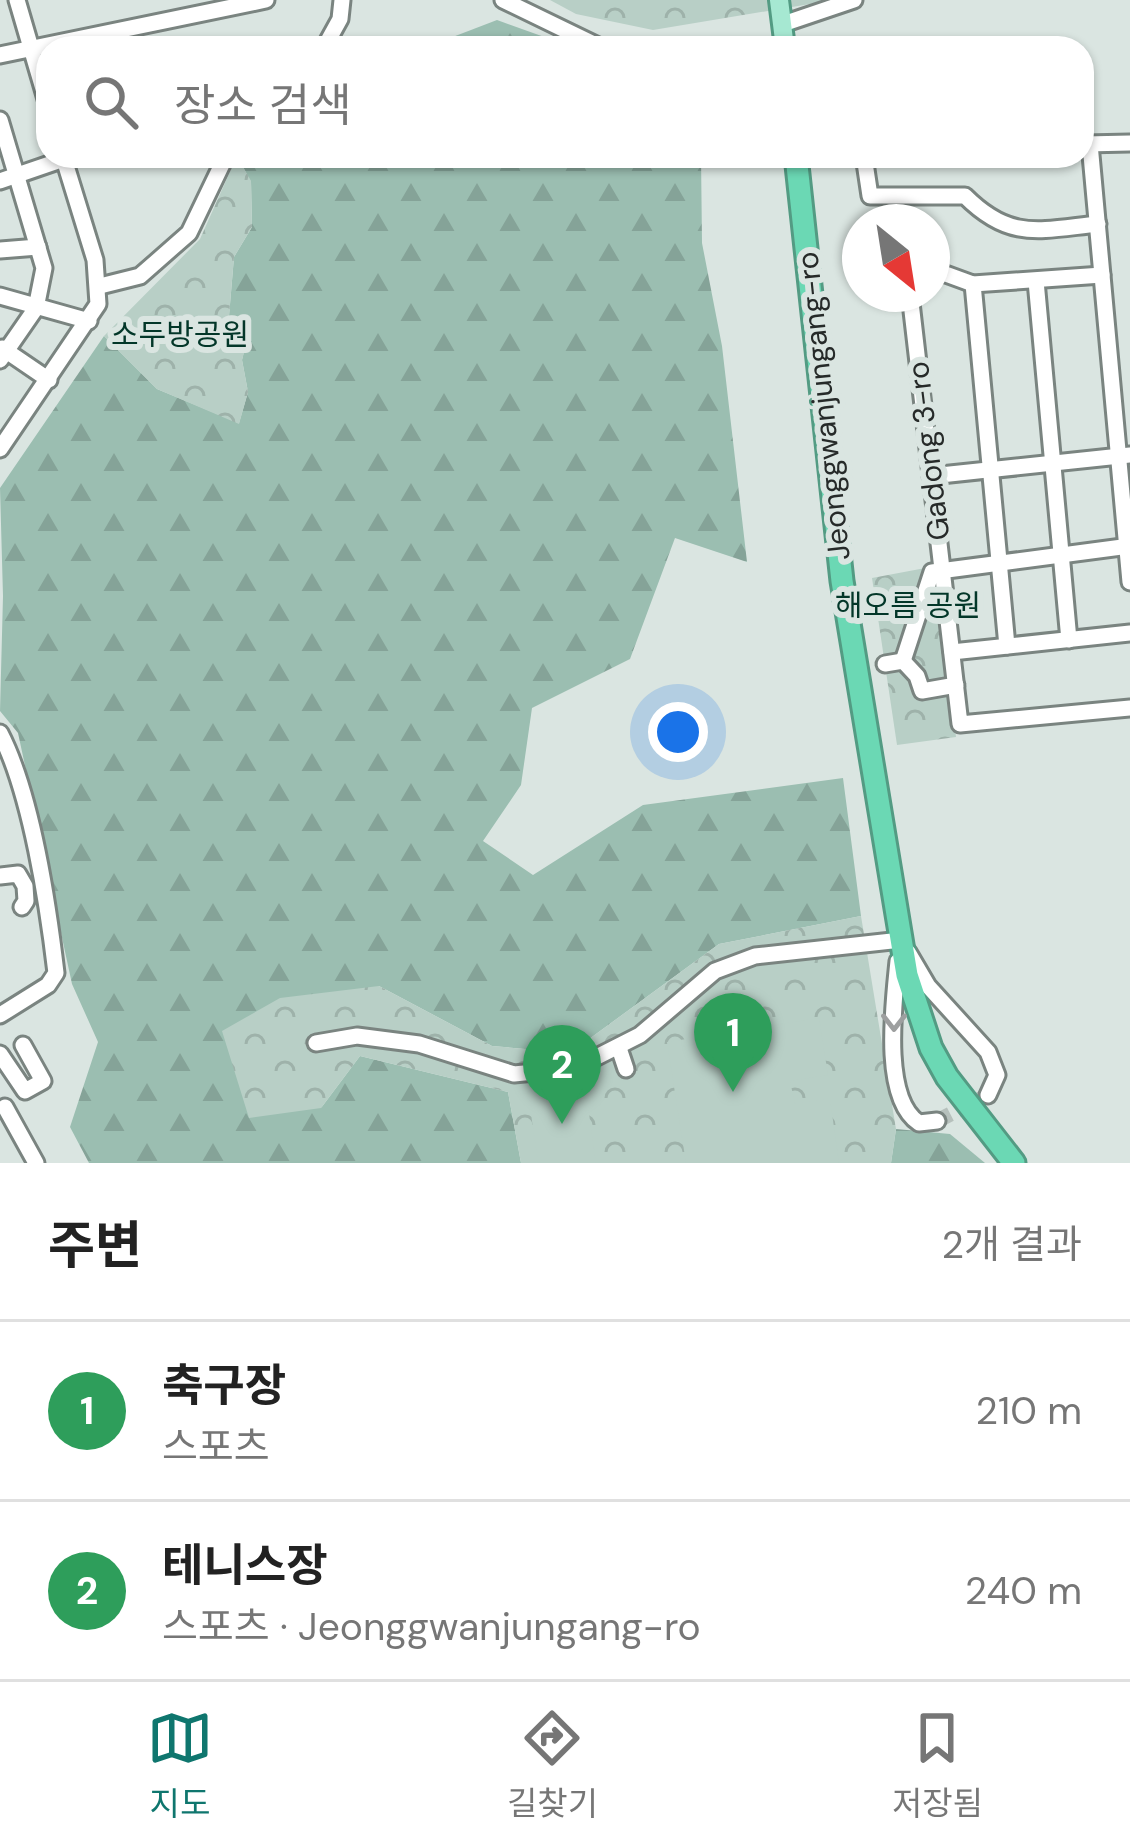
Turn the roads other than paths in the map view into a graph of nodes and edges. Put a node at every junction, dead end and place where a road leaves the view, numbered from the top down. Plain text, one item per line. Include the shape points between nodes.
1 (17, 0) edge
2 (266, 0) edge
3 (342, 0) edge
4 (502, 0) edge
5 (779, 0) edge
6 (854, 0) edge
7 (783, 24) junction
8 (81, 36) edge
9 (331, 36) edge
10 (577, 36) edge
11 (784, 36) edge
12 (36, 45) edge
13 (30, 46) junction
14 (0, 55) edge
15 (36, 66) edge
16 (0, 121) edge
17 (1130, 143) edge
18 (1094, 144) edge
19 (67, 168) edge
20 (220, 168) edge
21 (797, 168) edge
22 (866, 168) edge
23 (1090, 168) edge
24 (8, 178) edge
25 (1098, 224) junction
26 (38, 247) junction
27 (0, 250) edge
28 (950, 275) edge
29 (1102, 275) junction
30 (1036, 281) junction
31 (974, 284) junction
32 (100, 286) junction
33 (0, 296) edge
34 (36, 308) junction
35 (912, 312) edge
36 (89, 321) junction
37 (2, 352) edge
38 (1130, 379) edge
39 (49, 380) junction
40 (1112, 380) junction
41 (3, 438) edge
42 (1124, 456) edge
43 (1052, 464) junction
44 (991, 470) junction
45 (931, 476) junction
46 (1128, 547) edge
47 (1061, 555) junction
48 (999, 562) junction
49 (942, 569) junction
50 (1130, 582) edge
51 (1130, 633) edge
52 (1069, 640) junction
53 (1007, 646) junction
54 (952, 652) junction
55 (903, 661) junction
56 (885, 664) dead end
57 (956, 685) junction
58 (1130, 708) edge
59 (0, 733) edge
60 (0, 876) edge
61 (22, 907) dead end
62 (901, 940) junction
63 (0, 1015) edge
64 (316, 1043) dead end
65 (23, 1045) dead end
66 (620, 1048) junction
67 (0, 1054) edge
68 (626, 1069) dead end
69 (25, 1091) junction
70 (988, 1095) dead end
71 (2, 1108) edge
72 (937, 1121) dead end
73 (36, 1163) edge
74 (1014, 1163) edge

1 - 13 street
2 - 8 street
3 - 9 street
4 - 10 street
5 - 7 main road
6 - 7 street
7 - 11 main road
12 - 13 street
13 - 14 street
13 - 15 street
16 - 24 street
17 - 18 street
19 - 32 street
20 - 32 street via 190,233 140,276
21 - 62 highway, Jeonggwanjungang-ro via 842,581
22 - 25 street via 870,196 964,196 988,219 1022,232
23 - 25 street
24 - 26 street
25 - 29 street
26 - 27 street
26 - 34 street via 44,268
28 - 31 street
29 - 30 street
29 - 40 street
30 - 31 street
30 - 43 street
31 - 44 street, Gadong 3-ro
32 - 36 street
33 - 34 street
34 - 36 street
34 - 37 street
35 - 45 street, Gadong 3-ro
36 - 39 street
37 - 39 street
38 - 40 street
39 - 41 street
40 - 42 street
42 - 43 street
42 - 46 street
43 - 44 street
43 - 47 street
44 - 45 street
44 - 48 street, Gadong 3-ro
45 - 49 street, Gadong 3-ro
46 - 47 street
46 - 50 street
47 - 48 street
47 - 52 street
48 - 49 street
48 - 53 street, Gadong 3-ro
49 - 54 street, Gadong 3-ro
49 - 55 street via 932,572
51 - 52 street
52 - 53 street
53 - 54 street
54 - 57 street, Gadong 3-ro
55 - 56 street
55 - 57 street via 922,692
57 - 58 street, Gadong 3-ro via 960,724
59 - 63 street via 30,833 56,973
60 - 61 street via 18,874
62 - 66 street via 755,956 715,971
62 - 70 street via 928,986 988,1052 997,1075
62 -> 72 street via 893,1014 898,1097 920,1124
62 - 74 highway, Jeonggwanjungang-ro via 932,1048
64 - 66 street via 356,1036 419,1044 514,1074 574,1068
65 - 69 street via 43,1081
66 - 68 street
67 - 69 street
69 - 71 street
71 - 73 street

